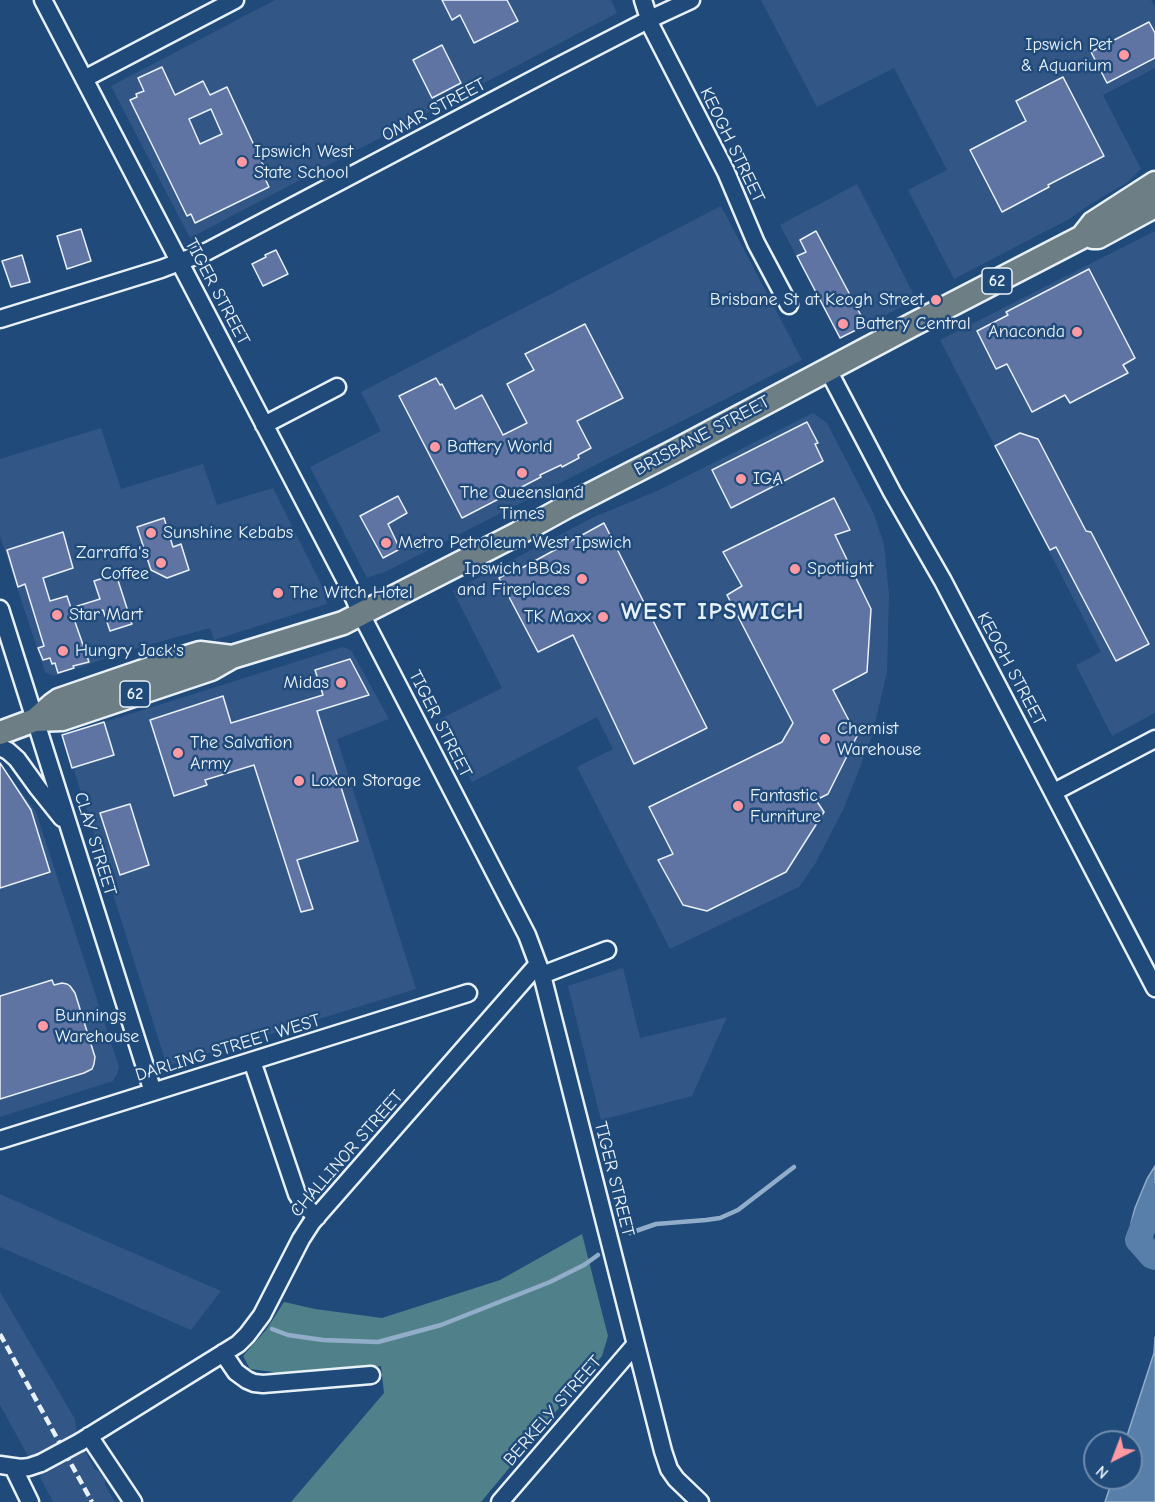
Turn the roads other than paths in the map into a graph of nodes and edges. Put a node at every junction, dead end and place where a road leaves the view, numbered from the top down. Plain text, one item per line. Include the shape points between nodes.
1 (43, 0) edge
2 (235, 0) edge
3 (643, 0) edge
4 (691, 0) edge
5 (650, 19) junction
6 (84, 79) junction
7 (1155, 170) edge
8 (1149, 195) edge
9 (180, 262) junction
10 (789, 305) dead end
11 (0, 319) edge
12 (828, 370) junction
13 (338, 387) dead end
14 (264, 425) junction
15 (0, 609) edge
16 (361, 614) junction
17 (35, 720) junction
18 (0, 732) edge
19 (1155, 739) edge
20 (0, 747) edge
21 (1054, 792) junction
22 (69, 825) junction
23 (607, 950) dead end
24 (540, 969) junction
25 (1155, 988) edge
26 (468, 993) dead end
27 (252, 1061) junction
28 (153, 1092) junction
29 (0, 1140) edge
30 (317, 1217) junction
31 (635, 1345) junction
32 (223, 1353) junction
33 (370, 1375) dead end
34 (84, 1439) junction
35 (7, 1466) edge
36 (30, 1502) edge
37 (133, 1502) edge
38 (500, 1502) edge
39 (700, 1502) edge

1 - 6 street, TIGER STREET
2 - 6 street
3 - 5 street, KEOGH STREET
4 - 5 street, OMAR STREET
5 - 9 street, OMAR STREET
5 - 10 street, KEOGH STREET
6 - 9 street, TIGER STREET
7 - 8 main road
8 - 12 main road, BRISBANE STREET / 62 via 1093,223 1082,237
9 - 11 street, OMAR STREET
9 - 14 street, TIGER STREET
12 - 16 main road, BRISBANE STREET / 62
12 - 21 street, KEOGH STREET
13 - 14 street
14 - 16 street, TIGER STREET
15 - 17 street, CLAY STREET
16 - 17 main road, BRISBANE STREET / 62 via 62,719
16 - 24 street, TIGER STREET via 527,935
17 - 18 main road, BRISBANE STREET / 62
17 - 22 street, CLAY STREET
19 - 21 street
20 - 22 street via 17,759
21 - 25 street, KEOGH STREET
22 - 28 street, CLAY STREET
23 - 24 street
24 - 30 street, CHALLINOR STREET
24 - 31 street, TIGER STREET
26 - 27 street, DARLING STREET WEST
27 - 28 street, DARLING STREET WEST
27 - 30 street via 297,1194
28 - 29 street, DARLING STREET WEST
30 - 32 street, CHALLINOR STREET via 301,1239 258,1323
31 - 38 street, BERKELY STREET
31 - 39 street, TIGER STREET via 667,1463 679,1483
32 - 33 street via 236,1372 254,1383
32 - 34 street, CHALLINOR STREET
34 - 35 street, CHALLINOR STREET, bridge via 41,1463
34 - 37 street
35 - 36 street

